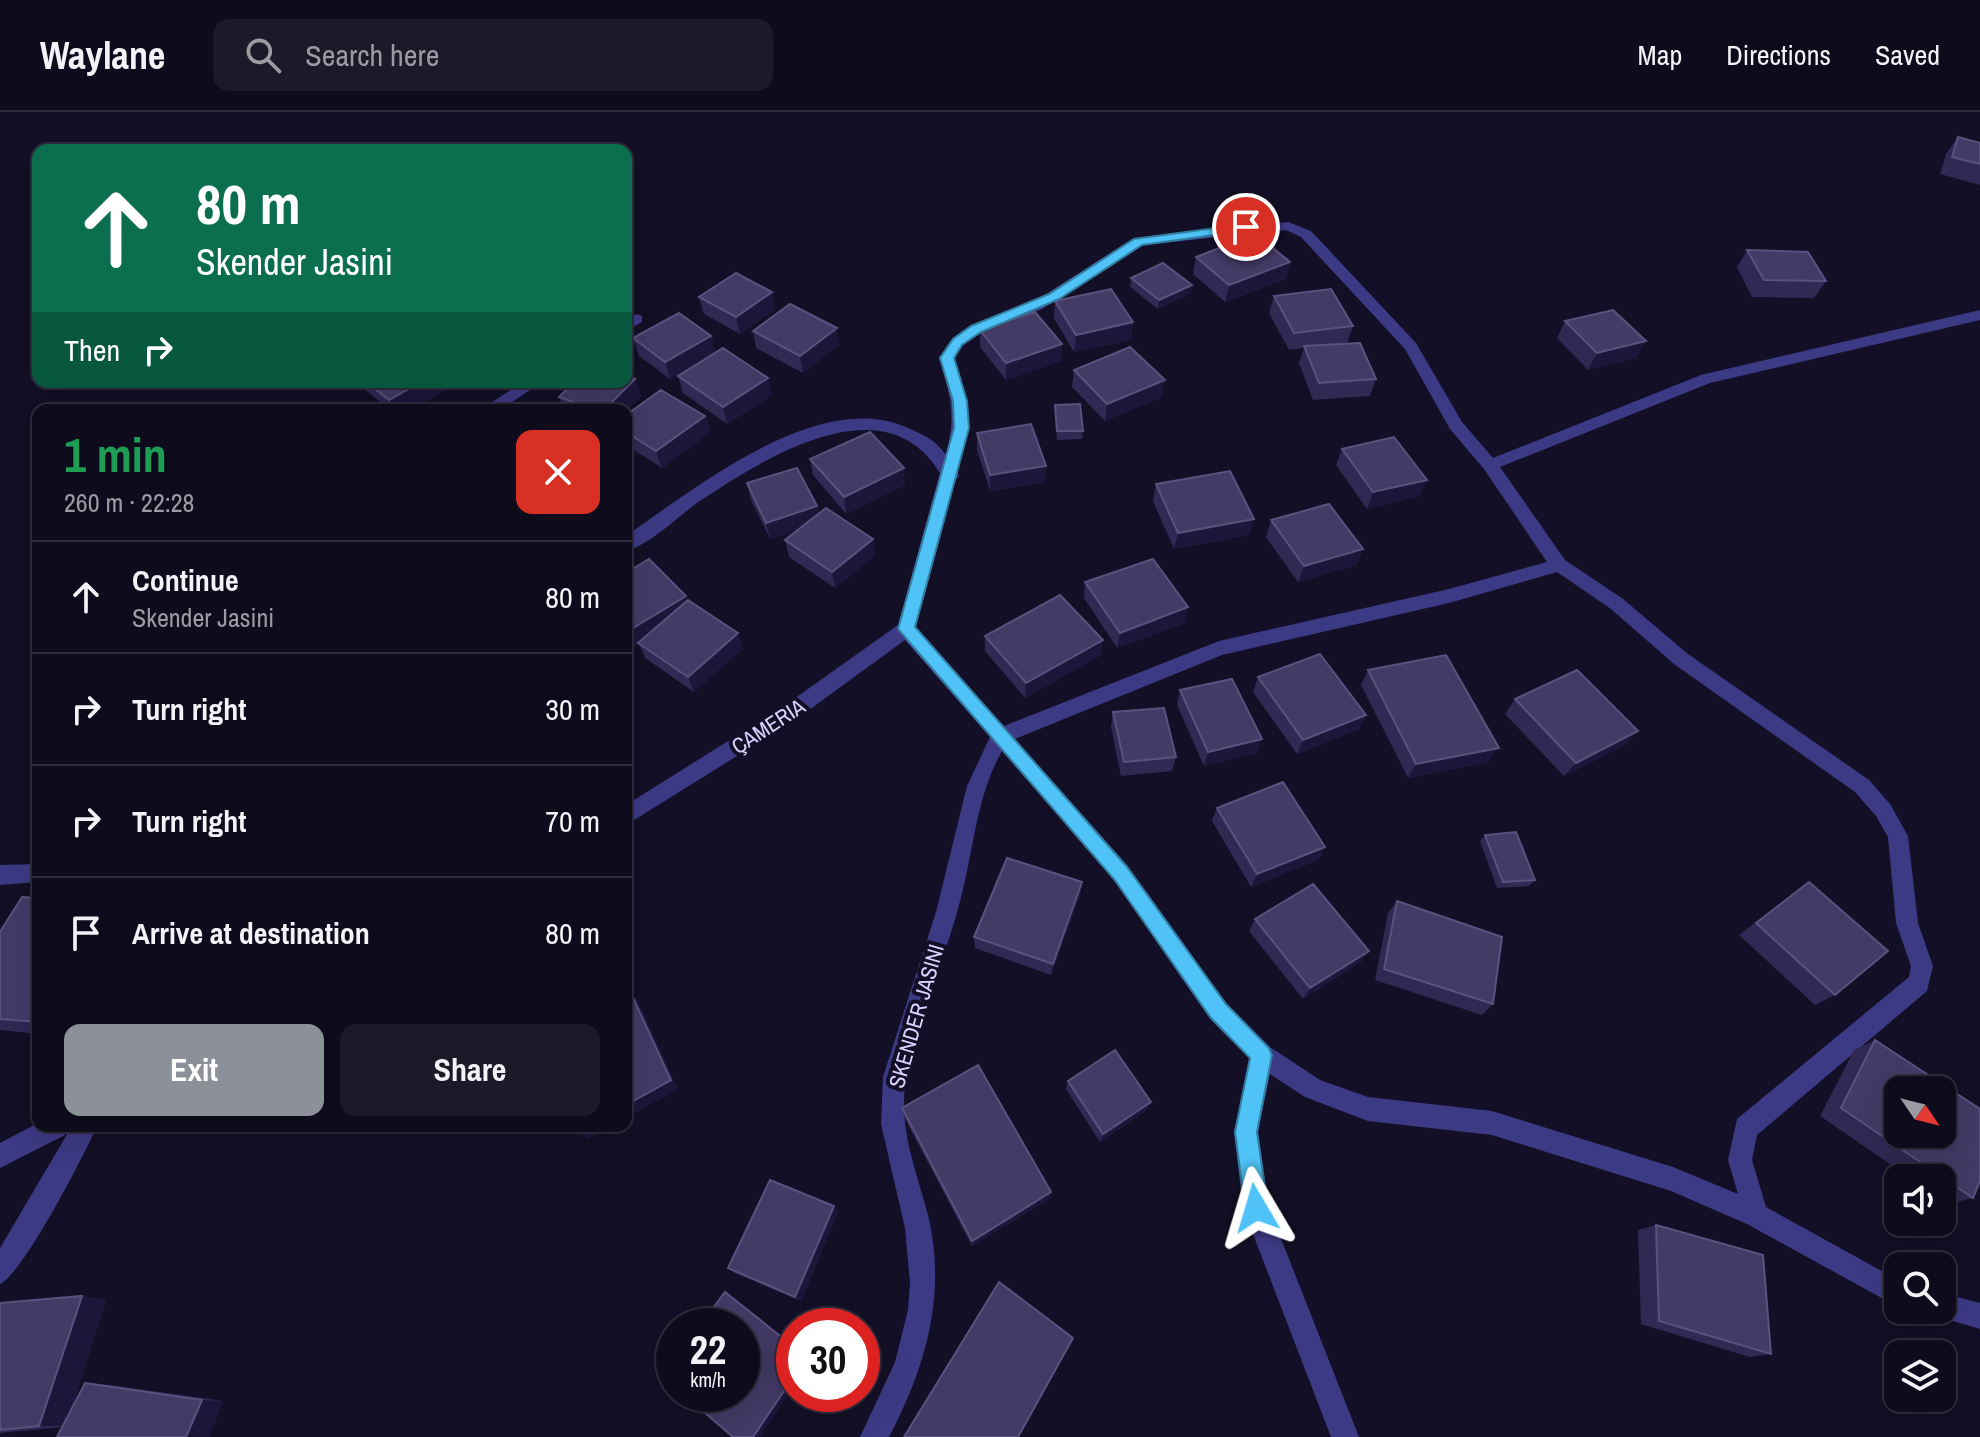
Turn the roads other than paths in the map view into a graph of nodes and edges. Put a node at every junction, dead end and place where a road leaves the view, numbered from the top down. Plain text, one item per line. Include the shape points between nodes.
1 (1980, 315) edge
2 (524, 388) edge
3 (498, 404) edge
4 (1490, 465) junction
5 (951, 476) junction
6 (632, 541) edge
7 (1559, 565) junction
8 (906, 629) junction
9 (1001, 736) junction
10 (632, 812) edge
11 (32, 873) edge
12 (0, 875) edge
13 (1262, 1055) junction
14 (45, 1132) edge
15 (81, 1132) edge
16 (0, 1156) edge
17 (1756, 1215) junction
18 (0, 1271) edge
19 (1884, 1286) edge
20 (1956, 1310) edge
21 (1980, 1316) edge
22 (874, 1437) edge
23 (1345, 1437) edge

1 - 4 street via 1706,379
2 - 3 street
4 - 5 street via 1456,425 1411,346 1306,234 1276,224 1139,241 1054,296 957,342 947,358 960,401 961,428
4 - 7 street
5 - 6 street via 928,444 902,428 824,428 781,446
5 - 8 street
7 - 9 street via 1449,596 1219,648
7 - 17 street via 1617,604 1681,659 1862,786 1898,836 1907,923 1922,966 1919,983 1746,1128 1740,1160
8 - 9 street
8 - 10 street, ÇAMERIA via 791,712
9 - 13 street via 1121,873 1218,1011
9 - 22 street, SKENDER JASINI via 983,763 972,797 957,875 899,1061 892,1107 897,1151 918,1230 924,1302 902,1389
11 - 12 street
13 - 17 street via 1313,1089 1368,1109 1492,1123 1673,1179
13 - 23 street via 1246,1132 1256,1208
14 - 16 street
15 - 18 street
17 - 19 street
20 - 21 street

